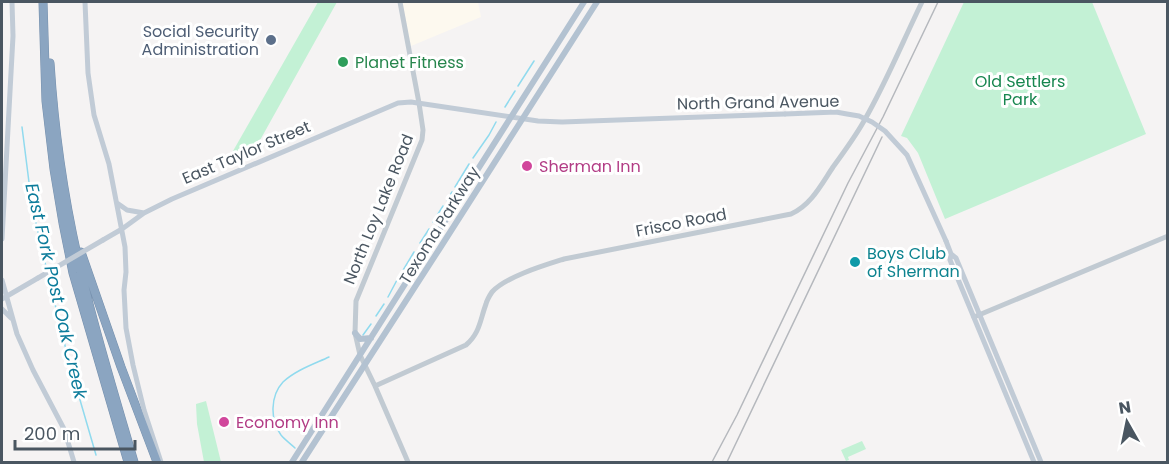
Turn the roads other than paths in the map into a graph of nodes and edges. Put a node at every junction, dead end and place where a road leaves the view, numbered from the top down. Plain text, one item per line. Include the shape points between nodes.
1 (12, 2) edge
2 (43, 2) edge
3 (48, 2) edge
4 (85, 2) edge
5 (400, 2) edge
6 (584, 2) edge
7 (597, 2) edge
8 (922, 2) edge
9 (419, 103) junction
10 (512, 116) junction
11 (522, 119) junction
12 (117, 203) junction
13 (144, 213) junction
14 (69, 219) junction
15 (122, 229) junction
16 (1167, 236) edge
17 (2, 239) edge
18 (2, 280) edge
19 (4, 298) edge
20 (2, 309) edge
21 (976, 316) junction
22 (12, 319) junction
23 (355, 333) junction
24 (371, 338) junction
25 (360, 355) junction
26 (365, 365) junction
27 (375, 386) junction
28 (74, 462) edge
29 (128, 462) edge
30 (134, 462) edge
31 (159, 462) edge
32 (292, 462) edge
33 (302, 462) edge
34 (408, 462) edge
35 (1034, 462) edge
36 (1041, 462) edge

1 - 17 main road
2 - 29 highway via 46,101 63,223 73,273
3 - 14 highway via 52,93
4 - 12 main road via 94,115
5 - 9 street, North Loy Lake Road
6 - 10 main road, Texoma Parkway
7 - 11 main road, Texoma Parkway
8 - 27 street, Frisco Road via 863,124 799,210 540,266 492,292 475,337 466,345
9 - 10 main road, East Taylor Street
9 - 13 main road, East Taylor Street via 382,108
9 - 23 street, North Loy Lake Road via 422,140 356,301
10 - 11 main road, East Taylor Street
10 - 24 main road, Texoma Parkway
11 - 21 main road, North Grand Avenue, bridge via 562,122 836,112 865,119 885,131 907,155
11 - 26 main road, Texoma Parkway
12 - 13 main road via 127,210
12 - 15 main road
13 - 15 main road, East Taylor Street
14 - 30 highway via 86,295
14 - 31 highway
15 - 19 main road, East Taylor Street, bridge
15 - 31 main road via 126,328
16 - 21 street
18 - 19 main road
19 - 22 main road
20 - 22 main road
21 - 35 main road, North Grand Avenue
21 - 36 main road, North Grand Avenue
22 - 28 main road via 64,429
23 - 24 main road via 360,339
23 - 25 street, North Loy Lake Road
24 - 25 main road, Texoma Parkway
25 - 26 street, North Loy Lake Road
25 - 32 main road, Texoma Parkway
26 - 27 street, North Loy Lake Road
26 - 33 main road, Texoma Parkway
27 - 34 street, North Loy Lake Road

